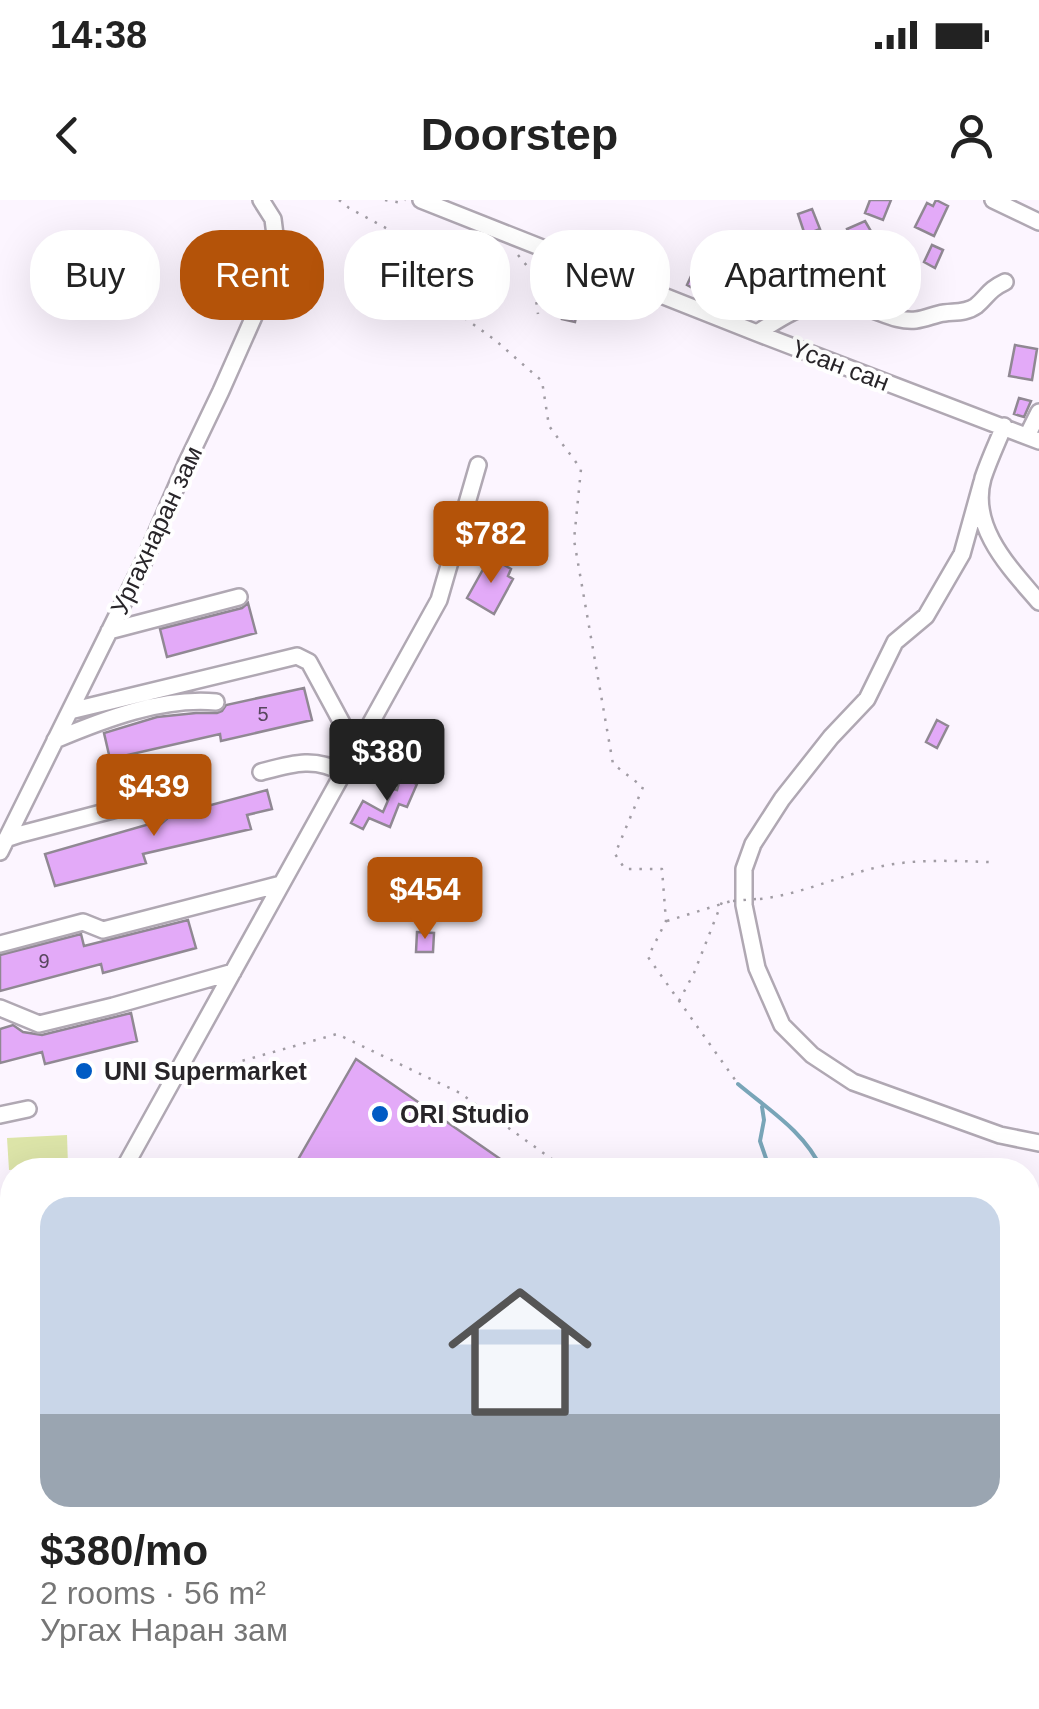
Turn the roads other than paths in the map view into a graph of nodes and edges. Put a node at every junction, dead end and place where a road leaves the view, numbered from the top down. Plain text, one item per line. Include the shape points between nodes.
1 (261, 200) edge
2 (421, 200) edge
3 (993, 200) edge
4 (1039, 222) edge
5 (1005, 282) dead end
6 (757, 334) junction
7 (1039, 412) edge
8 (1004, 426) junction
9 (1033, 438) edge
10 (478, 465) dead end
11 (982, 482) junction
12 (239, 597) dead end
13 (1039, 602) edge
14 (109, 631) junction
15 (216, 702) dead end
16 (70, 711) junction
17 (55, 740) junction
18 (356, 749) junction
19 (261, 772) dead end
20 (343, 773) junction
21 (159, 813) dead end
22 (3, 846) edge
23 (282, 884) junction
24 (0, 944) edge
25 (232, 972) junction
26 (0, 1008) edge
27 (28, 1109) dead end
28 (0, 1115) edge
29 (1039, 1144) edge
30 (130, 1158) edge

1 - 14 street, Ургахнаран зам via 274,219 271,278
2 - 6 street, Үсан сан
3 - 4 street
5 - 6 street via 960,312 898,320 844,302 821,302
6 - 8 street, Үсан сан
7 - 9 street
8 - 9 street, Үсан сан
8 - 11 street
10 - 18 street via 439,600
11 - 13 street via 983,521 1002,559
11 - 29 street via 962,554 926,616 895,642 866,700 753,844 744,869 744,905 757,968 782,1025 812,1055 853,1082
12 - 14 street
14 - 16 street, Ургахнаран зам
15 - 17 street via 190,700 113,717
16 - 17 street, Ургахнаран зам
16 - 18 street via 297,656 309,662
17 - 22 street, Ургахнаран зам
18 - 20 street
19 - 20 street via 302,762
20 - 23 street
21 - 22 street via 128,806 20,834
23 - 24 street via 103,930 83,922
23 - 25 street
25 - 26 street via 38,1024
25 - 30 street
27 - 28 street

